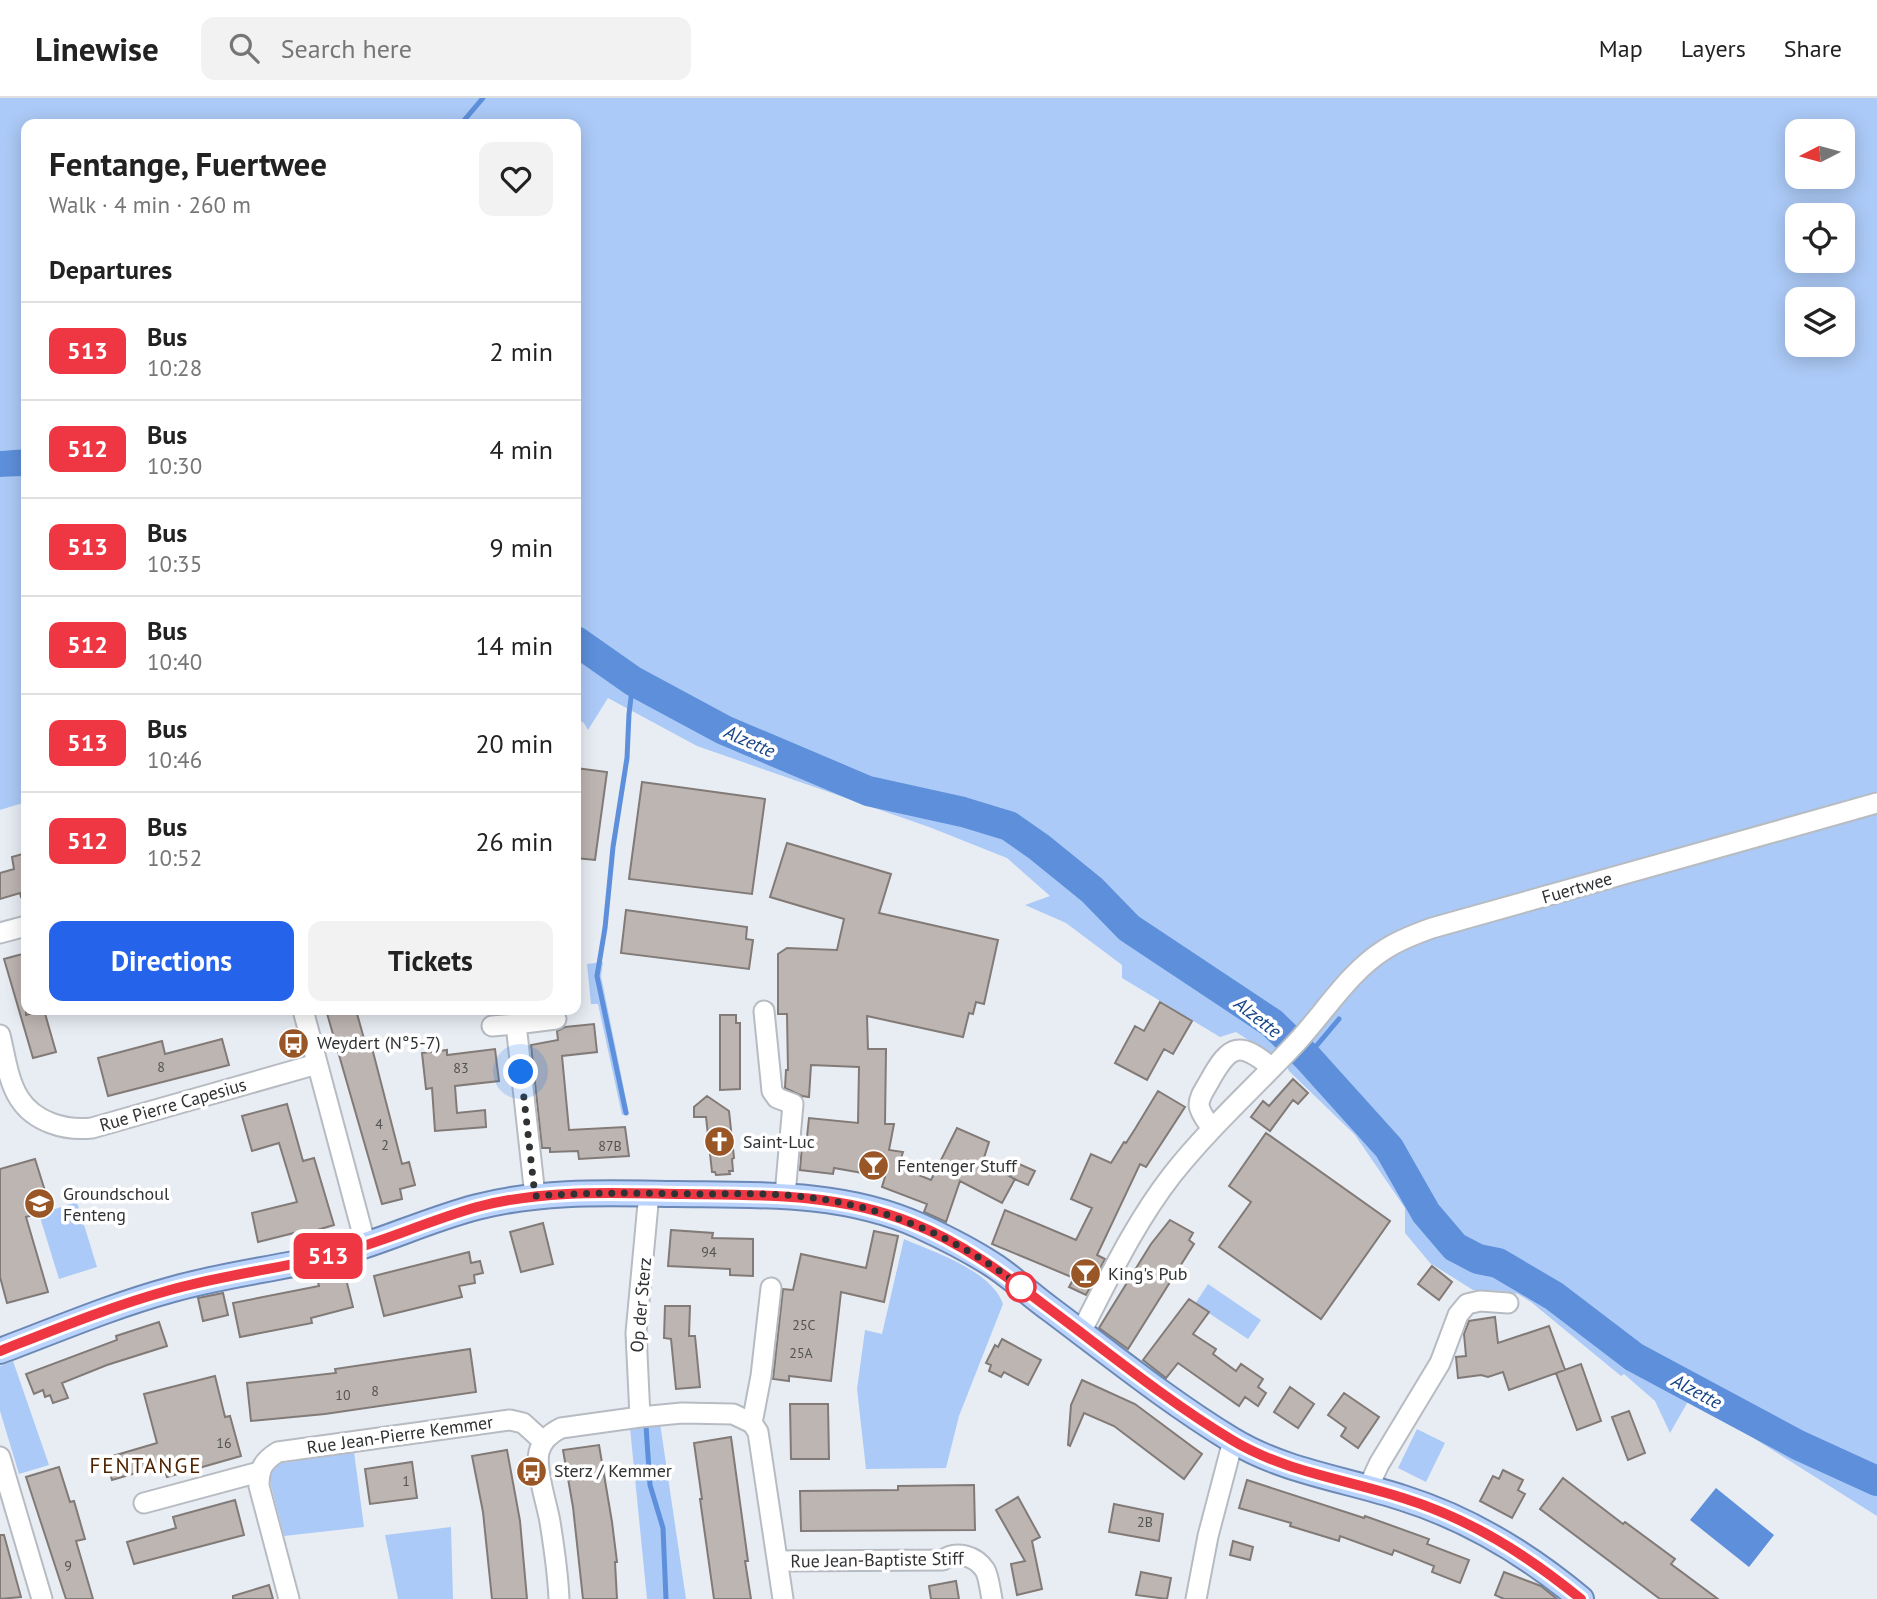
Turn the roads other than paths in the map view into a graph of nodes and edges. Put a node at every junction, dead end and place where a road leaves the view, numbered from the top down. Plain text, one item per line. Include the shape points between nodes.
1 (1877, 803) edge
2 (21, 927) edge
3 (0, 933) edge
4 (764, 1011) dead end
5 (304, 1015) edge
6 (556, 1020) dead end
7 (516, 1024) junction
8 (492, 1026) dead end
9 (0, 1035) edge
10 (317, 1064) junction
11 (1275, 1065) junction
12 (1212, 1129) junction
13 (649, 1193) junction
14 (785, 1195) junction
15 (535, 1196) junction
16 (366, 1246) junction
17 (771, 1288) dead end
18 (1508, 1303) dead end
19 (1081, 1332) junction
20 (0, 1352) edge
21 (640, 1416) junction
22 (752, 1423) junction
23 (1233, 1441) junction
24 (544, 1442) junction
25 (0, 1457) edge
26 (259, 1472) junction
27 (1368, 1488) junction
28 (144, 1503) dead end
29 (778, 1561) junction
30 (42, 1599) edge
31 (289, 1599) edge
32 (559, 1599) edge
33 (783, 1599) edge
34 (992, 1599) edge
35 (1196, 1599) edge
36 (1581, 1599) edge

1 - 11 street, Fuertwee via 1404,938 1366,963
2 - 3 street
4 - 14 street via 772,1091 793,1104
5 - 10 street
6 - 7 street
7 - 8 street
7 - 15 street
9 - 10 street, Rue Pierre Capesius via 19,1098 50,1123 78,1129
10 - 16 street
11 - 12 street, Fuertwee
11 - 12 street via 1249,1051 1230,1052 1222,1058 1199,1100
12 - 19 street, Fuertwee via 1143,1216
13 - 14 main road
13 - 15 main road
13 - 21 street, Op der Sterz via 636,1333
14 - 19 main road via 841,1202 915,1224 998,1268
15 - 16 main road via 476,1208
16 - 20 main road via 136,1300
17 - 22 street
18 - 27 street via 1467,1304 1458,1315 1440,1363
19 - 23 main road
21 - 22 street via 733,1414
21 - 24 street via 561,1428
22 - 29 street via 761,1442
23 - 27 main road via 1309,1474
23 - 35 street
24 - 26 street, Rue Jean-Pierre Kemmer via 523,1423 510,1420 278,1452 266,1459
24 - 32 street via 539,1464
25 - 30 street
26 - 28 street, Rue Jean-Pierre Kemmer
26 - 31 street
27 - 36 main road via 1468,1522 1511,1547
29 - 33 street
29 - 34 street, Rue Jean-Baptiste Stiff via 964,1556 985,1571

